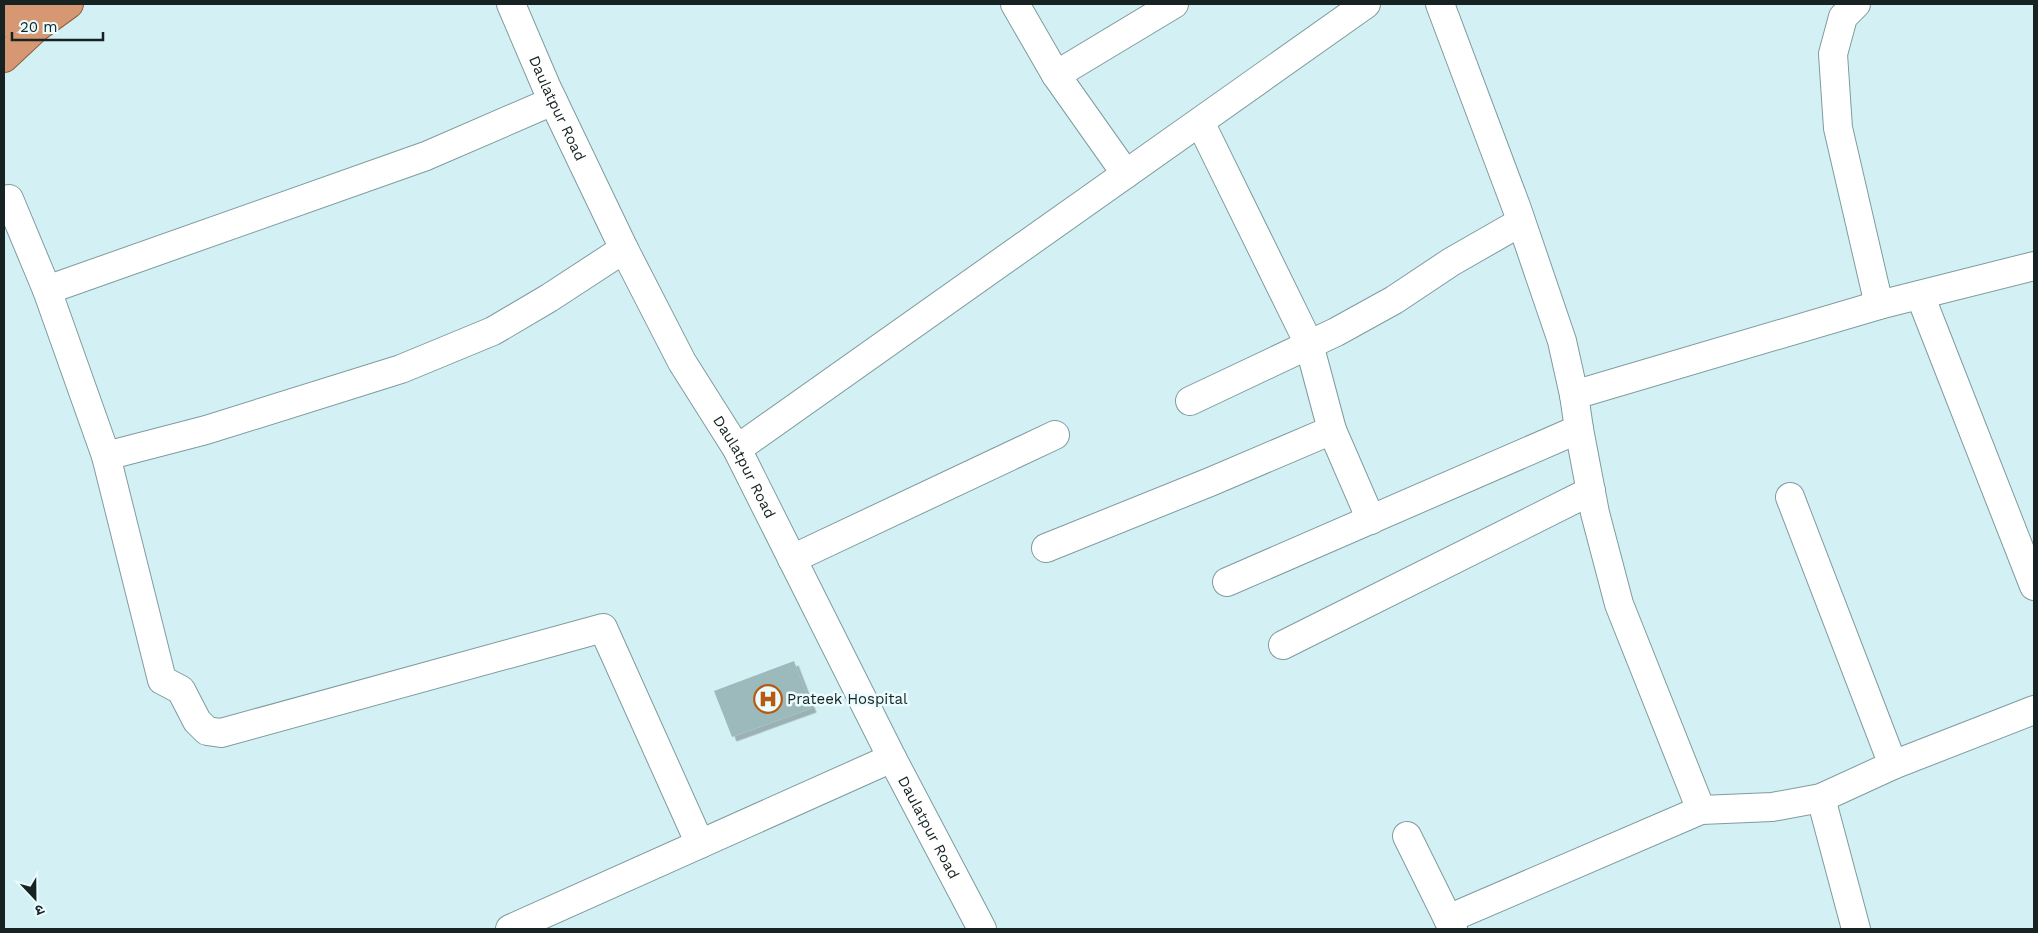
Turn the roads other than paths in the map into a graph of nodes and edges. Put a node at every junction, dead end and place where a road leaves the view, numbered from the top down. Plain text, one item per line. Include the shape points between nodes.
1 (69, 4) edge
2 (511, 4) edge
3 (1015, 4) edge
4 (1172, 4) edge
5 (1366, 4) edge
6 (1440, 4) edge
7 (1856, 4) edge
8 (23, 14) edge
9 (4, 58) edge
10 (1056, 75) junction
11 (553, 102) junction
12 (1200, 122) junction
13 (1126, 174) junction
14 (9, 199) dead end
15 (1522, 222) junction
16 (624, 249) junction
17 (2034, 266) edge
18 (47, 290) junction
19 (1920, 295) junction
20 (1879, 305) junction
21 (1309, 344) junction
22 (1574, 395) junction
23 (1190, 401) dead end
24 (1578, 429) junction
25 (1332, 430) junction
26 (1055, 435) dead end
27 (737, 449) junction
28 (106, 456) junction
29 (1591, 491) junction
30 (1790, 497) dead end
31 (1370, 520) junction
32 (1046, 548) dead end
33 (792, 559) junction
34 (1227, 582) dead end
35 (2034, 586) edge
36 (1283, 645) dead end
37 (2034, 710) edge
38 (892, 758) junction
39 (1893, 765) junction
40 (1821, 798) junction
41 (1701, 810) junction
42 (1407, 836) dead end
43 (700, 844) junction
44 (1451, 924) edge
45 (510, 929) edge
46 (982, 929) edge
47 (1856, 929) edge

1 - 8 highway
2 - 11 street, Daulatpur Road
3 - 10 street
4 - 10 street
5 - 12 street
6 - 15 street
7 - 20 street via 1843,17 1833,54 1838,128
8 - 9 highway
10 - 13 street
11 - 16 street, Daulatpur Road
11 - 18 street via 426,156
12 - 13 street
12 - 21 street
13 - 27 street
14 - 18 street
15 - 21 street via 1450,262 1394,300
15 - 22 street via 1562,341
16 - 27 street, Daulatpur Road via 682,362
16 - 28 street via 494,331 401,370 206,430
17 - 19 street
18 - 28 street
19 - 20 street
19 - 35 street
20 - 22 street
21 - 23 street
21 - 25 street
22 - 24 street
24 - 29 street
24 - 31 street
25 - 31 street
25 - 32 street
26 - 33 street
27 - 33 street, Daulatpur Road
28 - 43 street via 162,680 181,690 197,722 208,732 221,733 603,628
29 - 36 street
29 - 41 street via 1619,604
30 - 39 street
31 - 34 street
33 - 38 street, Daulatpur Road
37 - 39 street
38 - 43 street
38 - 46 street, Daulatpur Road
39 - 40 street
40 - 41 street via 1772,807
40 - 47 street
41 - 44 street
42 - 44 street
43 - 45 street

